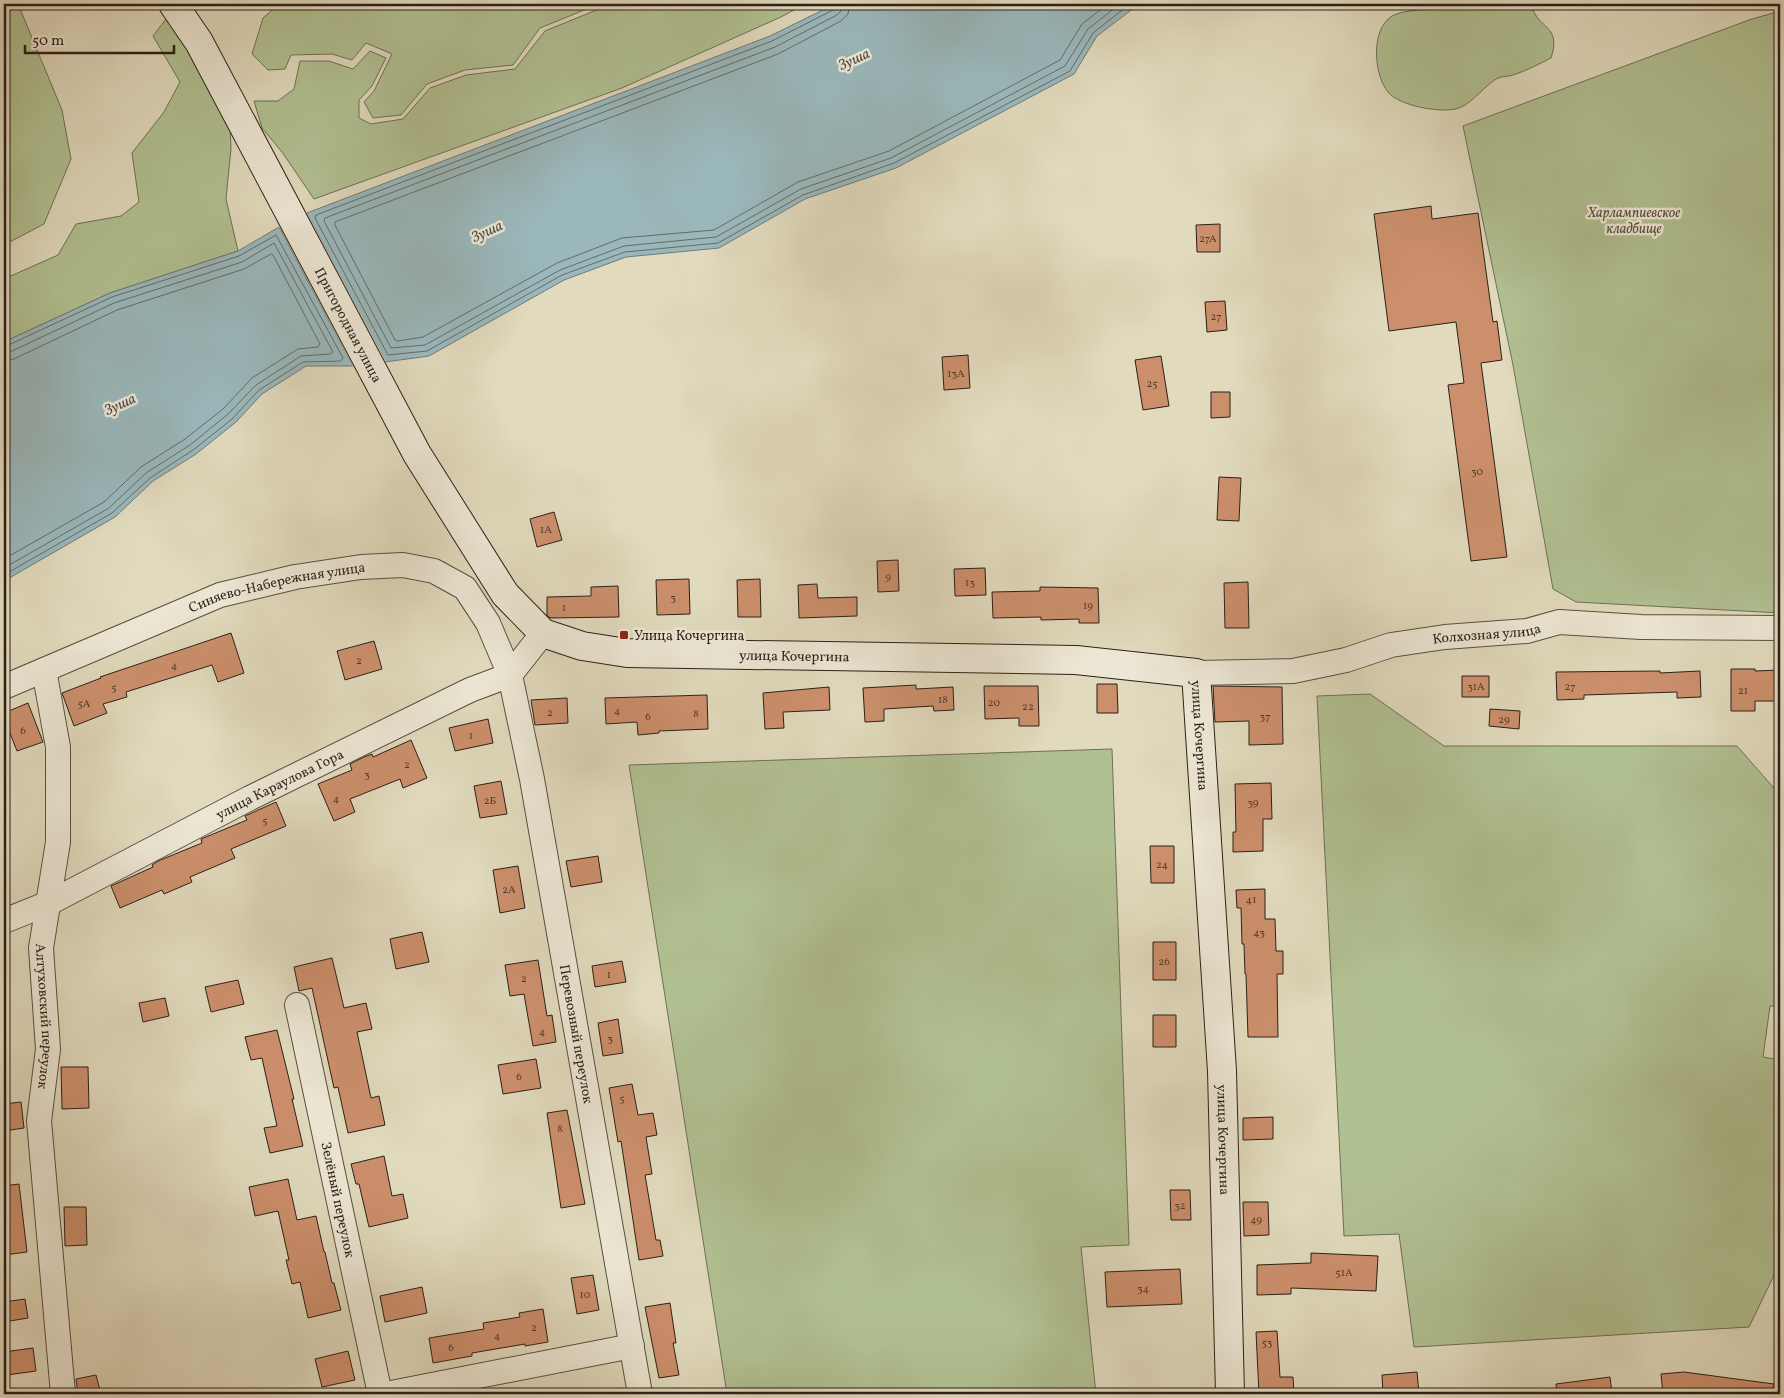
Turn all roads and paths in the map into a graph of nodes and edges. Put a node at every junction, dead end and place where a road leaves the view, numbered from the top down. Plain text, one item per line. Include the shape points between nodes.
1 (174, 4) edge
2 (1780, 628) edge
3 (543, 633) junction
4 (44, 670) junction
5 (1196, 673) junction
6 (510, 675) junction
7 (4, 687) edge
8 (49, 902) junction
9 (4, 921) edge
10 (297, 1006) dead end
11 (632, 1346) junction
12 (63, 1394) edge
13 (380, 1394) edge
14 (386, 1394) edge
15 (640, 1394) edge
16 (1230, 1394) edge

1 - 3 main road, Пригородная улица via 199,42 417,454 505,594
2 - 5 street, Колхозная улица via 1641,627 1559,622 1527,631 1391,645 1346,660 1292,671
3 - 5 main road, улица Кочергина via 582,646 627,653 1076,660
3 - 6 street
4 - 6 street, Синяево-Набережная улица via 220,595 295,577 403,564 434,571 465,588 488,623
4 - 7 street, Синяево-Набережная улица
4 - 8 street, Алтуховский переулок via 58,748 58,842
5 - 16 main road, улица Кочергина via 1222,1071
6 - 8 street, улица Караулова Гора via 470,690 250,798
6 - 11 street, Перевозный переулок via 532,779
8 - 9 street, улица Караулова Гора
8 - 12 street, Алтуховский переулок via 40,948 48,1050 39,1120
10 - 13 street, Зелёный переулок
11 - 14 street
11 - 15 street, Перевозный переулок

